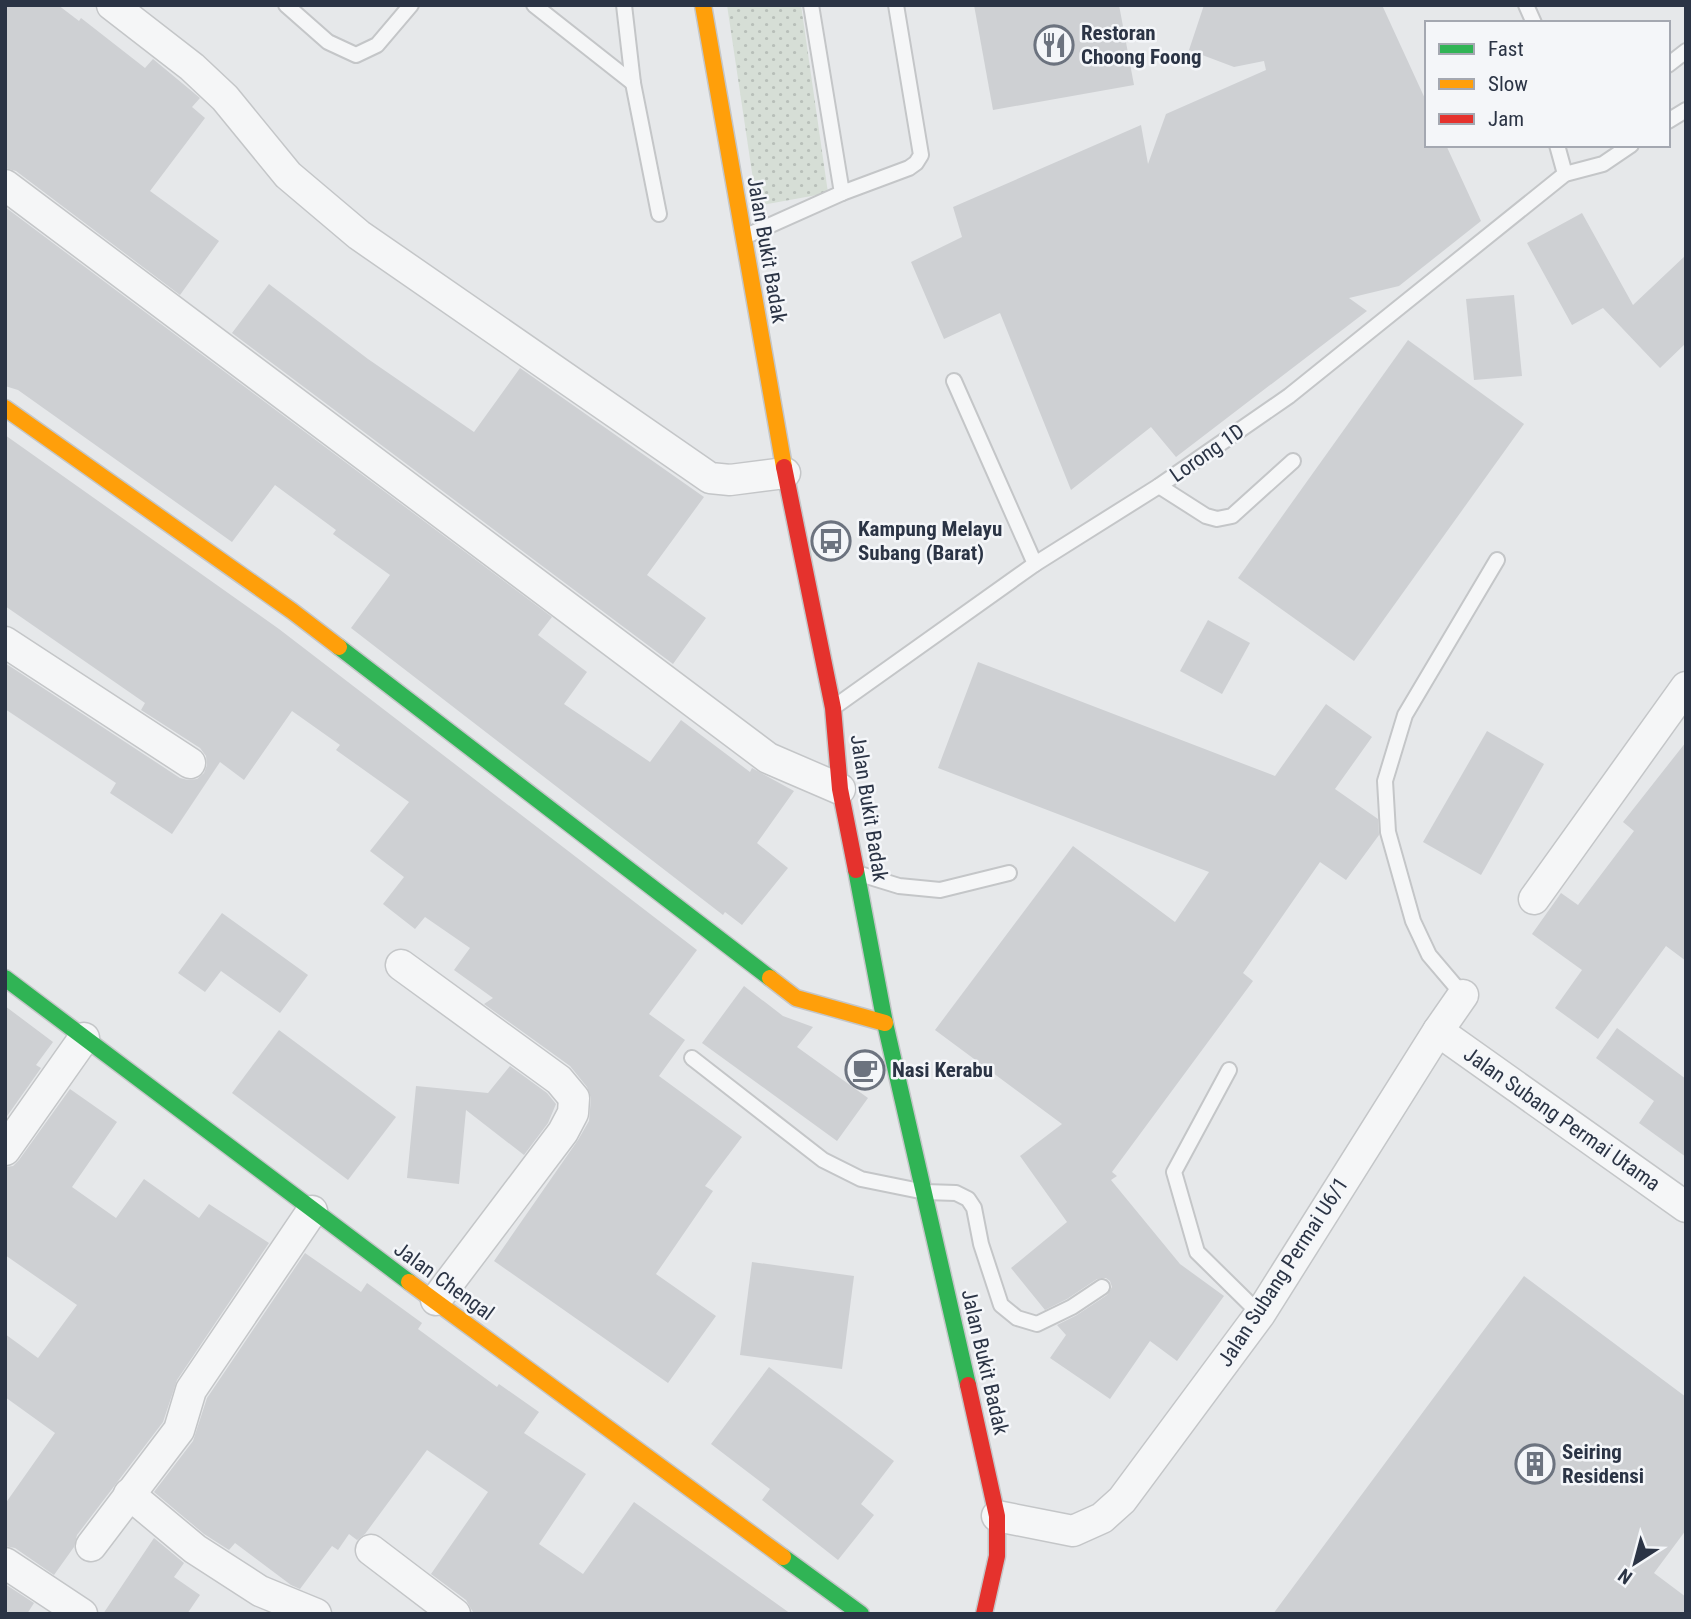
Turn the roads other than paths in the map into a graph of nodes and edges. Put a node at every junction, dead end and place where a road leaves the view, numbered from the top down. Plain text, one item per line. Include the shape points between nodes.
1 (112, 5) edge
2 (286, 5) edge
3 (411, 5) edge
4 (534, 5) edge
5 (624, 5) edge
6 (703, 5) edge
7 (811, 5) edge
8 (896, 5) edge
9 (1526, 5) edge
10 (1533, 21) edge
11 (1686, 51) edge
12 (1670, 63) edge
13 (633, 83) junction
14 (1686, 110) edge
15 (1670, 120) edge
16 (1558, 147) edge
17 (1628, 147) edge
18 (1565, 174) junction
19 (5, 185) edge
20 (842, 193) junction
21 (659, 214) dead end
22 (743, 237) junction
23 (954, 381) dead end
24 (5, 408) edge
25 (1293, 461) dead end
26 (785, 473) junction
27 (1159, 486) junction
28 (1497, 560) dead end
29 (1035, 564) junction
30 (5, 642) edge
31 (1686, 687) edge
32 (833, 708) junction
33 (190, 763) dead end
34 (841, 789) junction
35 (858, 873) junction
36 (1009, 873) dead end
37 (1534, 899) dead end
38 (401, 965) dead end
39 (5, 978) edge
40 (1463, 995) joint
41 (885, 1023) junction
42 (1438, 1031) junction
43 (84, 1038) junction
44 (692, 1058) dead end
45 (1229, 1070) dead end
46 (5, 1150) edge
47 (925, 1192) junction
48 (1686, 1207) edge
49 (312, 1211) junction
50 (1102, 1287) dead end
51 (436, 1300) junction
52 (1260, 1314) junction
53 (129, 1494) junction
54 (997, 1516) junction
55 (91, 1546) dead end
56 (371, 1550) dead end
57 (5, 1563) edge
58 (82, 1614) edge
59 (316, 1614) edge
60 (455, 1614) edge
61 (861, 1614) edge
62 (984, 1614) edge

1 - 26 street via 225,98 288,175 359,234 502,334 710,478
2 - 3 lane via 328,42 356,55 377,45
4 - 13 lane
5 - 13 lane
6 - 22 street, Jalan Bukit Badak
7 - 20 lane
8 - 20 lane via 921,155 909,168
9 - 10 lane
11 - 12 lane
13 - 21 lane
14 - 15 lane
16 - 18 lane
17 - 18 lane via 1603,164
18 - 27 lane, Lorong 1D via 1289,396
19 - 34 street via 768,758
20 - 22 lane
22 - 26 street, Jalan Bukit Badak
23 - 29 lane
24 - 41 street via 292,611 796,998
25 - 27 lane via 1232,516 1217,519
26 - 32 street, Jalan Bukit Badak
27 - 29 lane, Lorong 1D
28 - 40 lane via 1405,715 1385,781 1388,832 1413,921 1429,954
29 - 32 lane, Lorong 1D
30 - 33 street
31 - 37 street
32 - 34 street, Jalan Bukit Badak
34 - 35 street, Jalan Bukit Badak
35 - 36 lane via 899,886 940,890
35 - 41 street, Jalan Bukit Badak
38 - 51 street via 559,1080 574,1098 573,1113 563,1132
39 - 43 street, Jalan Chengal
40 - 42 street, Jalan Subang Permai U6/1
41 - 47 street, Jalan Bukit Badak
42 - 48 street, Jalan Subang Permai Utama
42 - 52 street, Jalan Subang Permai U6/1
43 - 46 street
43 - 49 street, Jalan Chengal
44 - 47 lane via 823,1160 861,1179
45 - 52 lane via 1174,1172 1197,1252
47 - 50 lane via 956,1193 968,1199 1001,1305 1017,1318 1037,1324
47 - 54 street, Jalan Bukit Badak
49 - 51 street, Jalan Chengal
49 - 53 street via 191,1390 179,1430
51 - 61 street, Jalan Chengal
52 - 54 street, Jalan Subang Permai U6/1 via 1122,1500 1102,1518 1073,1531
53 - 55 street
53 - 59 street via 195,1549 260,1591
54 - 62 street, Jalan Bukit Badak via 997,1556
56 - 60 street
57 - 58 street

